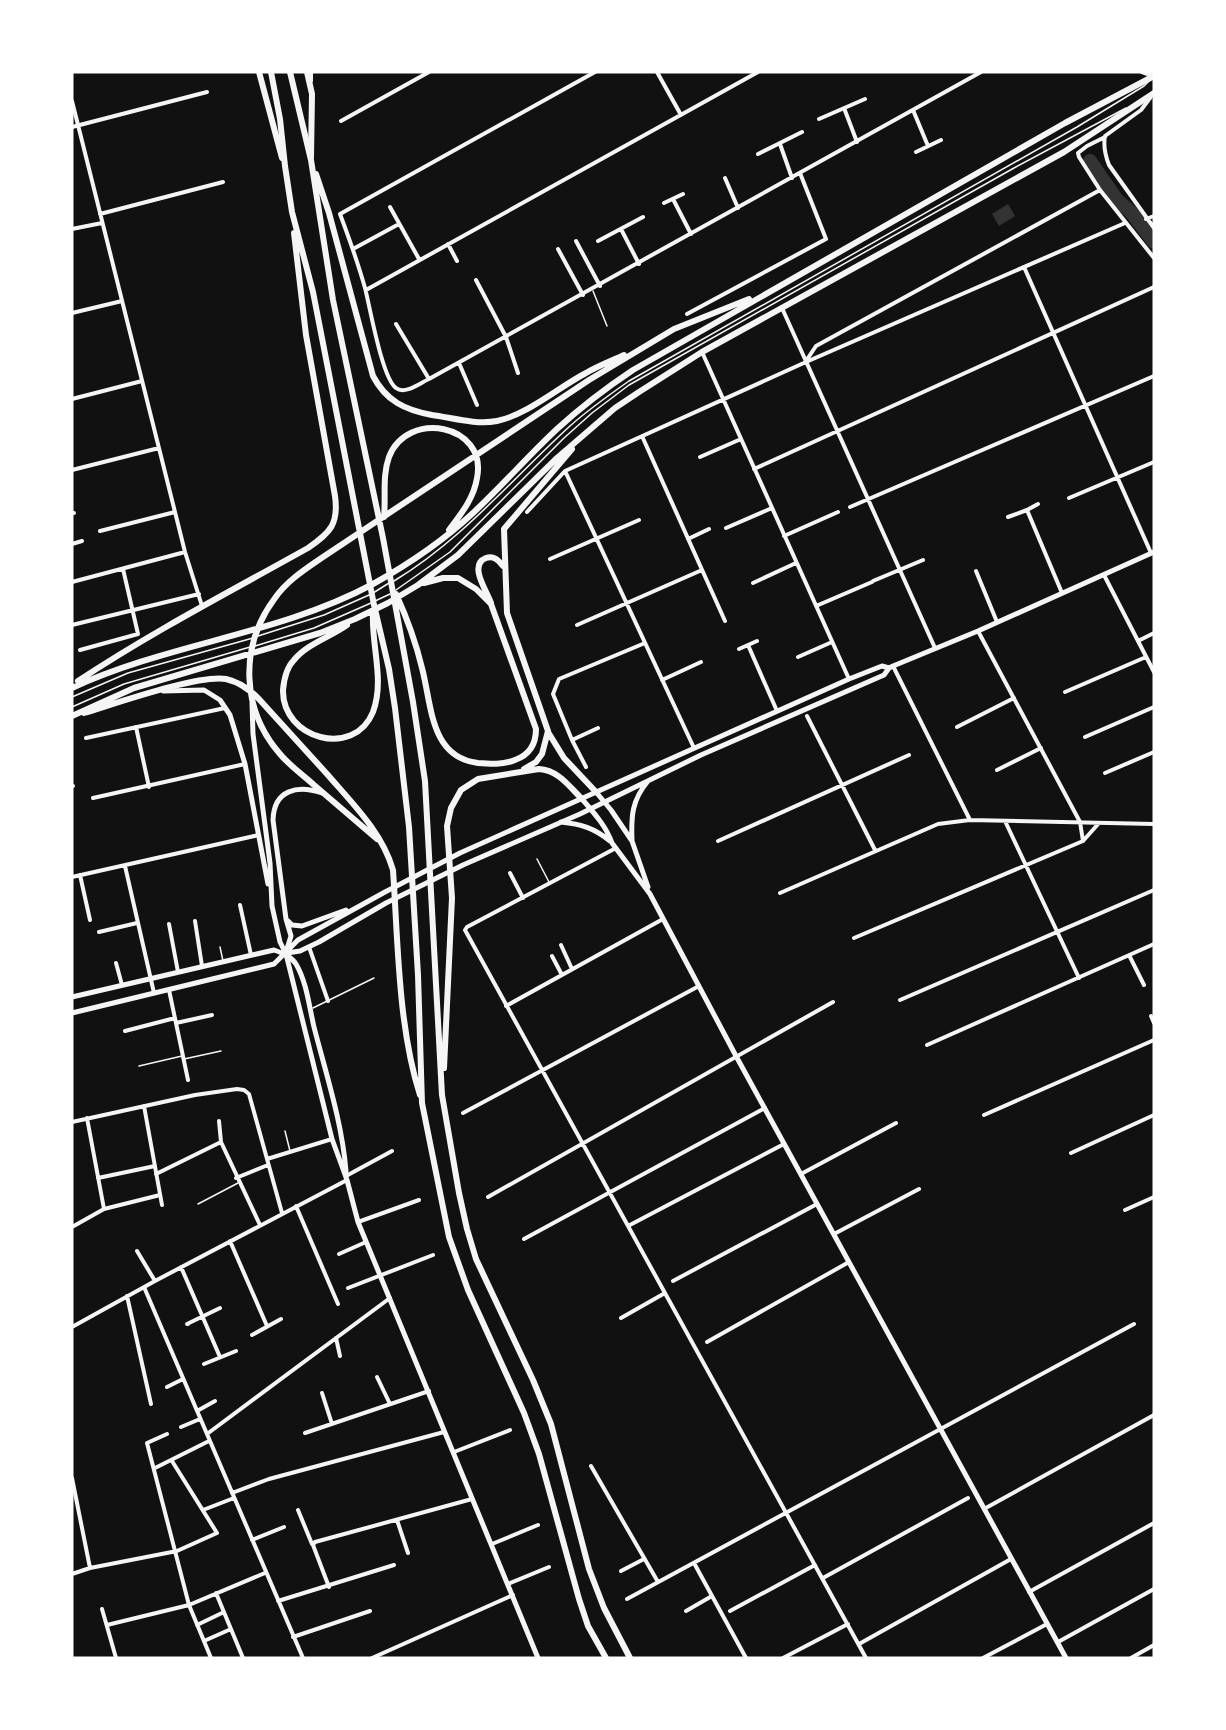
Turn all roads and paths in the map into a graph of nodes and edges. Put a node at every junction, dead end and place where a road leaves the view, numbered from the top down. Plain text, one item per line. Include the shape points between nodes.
1 (259, 72) edge
2 (271, 72) edge
3 (290, 72) edge
4 (309, 72) edge
5 (429, 72) edge
6 (595, 72) edge
7 (657, 72) edge
8 (758, 72) edge
9 (981, 72) edge
10 (1142, 72) edge
11 (1154, 76) edge
12 (207, 92) dead end
13 (1154, 93) edge
14 (865, 99) dead end
15 (72, 101) edge
16 (844, 108) junction
17 (913, 110) junction
18 (681, 115) junction
19 (819, 119) dead end
20 (341, 121) dead end
21 (78, 126) junction
22 (72, 127) edge
23 (802, 132) dead end
24 (1105, 136) junction
25 (941, 140) dead end
26 (857, 142) junction
27 (780, 144) junction
28 (928, 146) junction
29 (916, 152) dead end
30 (758, 154) dead end
31 (311, 160) junction
32 (285, 166) junction
33 (800, 173) junction
34 (724, 178) dead end
35 (792, 178) junction
36 (223, 182) dead end
37 (1100, 190) junction
38 (683, 194) dead end
39 (673, 199) junction
40 (664, 202) dead end
41 (390, 207) dead end
42 (738, 208) junction
43 (292, 212) junction
44 (100, 214) junction
45 (1154, 216) edge
46 (643, 217) dead end
47 (1146, 219) junction
48 (102, 223) junction
49 (1125, 223) junction
50 (399, 224) junction
51 (1154, 228) edge
52 (72, 229) edge
53 (621, 229) junction
54 (691, 234) junction
55 (576, 240) dead end
56 (598, 241) dead end
57 (448, 244) junction
58 (352, 249) junction
59 (558, 249) dead end
60 (1154, 258) edge
61 (419, 260) junction
62 (457, 261) dead end
63 (639, 264) junction
64 (1024, 267) junction
65 (476, 280) dead end
66 (600, 286) junction
67 (1154, 287) edge
68 (366, 290) junction
69 (592, 290) junction
70 (772, 290) junction
71 (583, 295) junction
72 (122, 301) junction
73 (782, 308) junction
74 (72, 313) edge
75 (687, 314) dead end
76 (396, 324) dead end
77 (607, 326) dead end
78 (1053, 333) junction
79 (506, 337) junction
80 (655, 341) junction
81 (702, 352) junction
82 (806, 362) junction
83 (459, 363) junction
84 (518, 373) dead end
85 (1154, 376) edge
86 (429, 379) junction
87 (142, 381) junction
88 (72, 399) edge
89 (723, 399) junction
90 (477, 405) dead end
91 (1085, 405) junction
92 (837, 431) junction
93 (584, 435) junction
94 (642, 436) junction
95 (741, 439) junction
96 (159, 448) junction
97 (700, 457) dead end
98 (1154, 462) edge
99 (754, 469) junction
100 (72, 470) edge
101 (565, 471) junction
102 (1118, 478) junction
103 (1069, 498) dead end
104 (868, 499) junction
105 (1038, 504) dead end
106 (850, 507) dead end
107 (772, 508) junction
108 (1027, 510) junction
109 (175, 512) junction
110 (526, 512) dead end
111 (838, 512) dead end
112 (1008, 517) dead end
113 (639, 520) dead end
114 (726, 528) dead end
115 (709, 529) dead end
116 (100, 531) dead end
117 (784, 536) junction
118 (383, 538) junction
119 (597, 539) junction
120 (688, 539) junction
121 (441, 540) junction
122 (82, 541) dead end
123 (72, 544) edge
124 (185, 552) junction
125 (1153, 553) edge
126 (423, 557) junction
127 (550, 559) dead end
128 (923, 560) dead end
129 (796, 563) junction
130 (504, 566) junction
131 (123, 569) junction
132 (702, 570) junction
133 (900, 570) junction
134 (976, 571) dead end
135 (1104, 575) junction
136 (72, 582) edge
137 (391, 582) junction
138 (753, 583) dead end
139 (418, 585) junction
140 (1062, 593) junction
141 (199, 594) junction
142 (627, 603) junction
143 (491, 604) junction
144 (374, 605) junction
145 (202, 606) junction
146 (816, 606) junction
147 (133, 610) junction
148 (355, 620) junction
149 (726, 621) dead end
150 (997, 622) junction
151 (72, 625) edge
152 (577, 625) dead end
153 (978, 631) junction
154 (1154, 633) edge
155 (757, 641) dead end
156 (1138, 641) junction
157 (832, 642) junction
158 (645, 643) junction
159 (748, 645) junction
160 (935, 648) junction
161 (739, 649) dead end
162 (81, 650) dead end
163 (798, 657) dead end
164 (1146, 657) junction
165 (701, 662) dead end
166 (891, 667) junction
167 (1154, 672) edge
168 (849, 679) junction
169 (662, 680) junction
170 (72, 687) edge
171 (159, 692) junction
172 (1065, 692) dead end
173 (72, 697) edge
174 (1014, 698) junction
175 (252, 703) junction
176 (72, 707) edge
177 (1154, 707) edge
178 (225, 708) junction
179 (777, 711) junction
180 (72, 716) edge
181 (807, 716) dead end
182 (136, 727) junction
183 (957, 727) dead end
184 (598, 728) dead end
185 (548, 731) junction
186 (1085, 737) dead end
187 (86, 738) dead end
188 (572, 740) junction
189 (694, 748) junction
190 (1041, 748) junction
191 (1154, 752) edge
192 (909, 755) dead end
193 (245, 764) junction
194 (586, 767) dead end
195 (997, 770) dead end
196 (518, 772) junction
197 (1105, 773) dead end
198 (649, 779) junction
199 (843, 786) junction
200 (149, 787) junction
201 (596, 792) junction
202 (324, 794) junction
203 (93, 798) dead end
204 (582, 799) junction
205 (604, 801) junction
206 (590, 809) junction
207 (970, 820) junction
208 (1005, 821) junction
209 (559, 822) junction
210 (1080, 822) junction
211 (1099, 823) junction
212 (1154, 824) edge
213 (260, 835) junction
214 (377, 838) junction
215 (632, 841) junction
216 (1083, 841) junction
217 (718, 842) dead end
218 (614, 845) junction
219 (875, 850) junction
220 (537, 859) dead end
221 (125, 866) junction
222 (1026, 866) junction
223 (510, 873) dead end
224 (80, 875) junction
225 (72, 877) edge
226 (550, 884) junction
227 (1154, 890) edge
228 (780, 893) dead end
229 (650, 894) junction
230 (524, 898) junction
231 (361, 904) junction
232 (240, 905) dead end
233 (272, 906) junction
234 (286, 919) junction
235 (663, 919) junction
236 (90, 920) dead end
237 (195, 921) dead end
238 (137, 923) junction
239 (169, 924) dead end
240 (99, 932) dead end
241 (1057, 932) junction
242 (854, 938) dead end
243 (1154, 944) edge
244 (561, 945) dead end
245 (309, 946) junction
246 (220, 947) dead end
247 (286, 954) junction
248 (251, 955) junction
249 (1129, 955) junction
250 (552, 956) dead end
251 (223, 962) junction
252 (116, 963) dead end
253 (202, 966) junction
254 (572, 969) junction
255 (178, 972) junction
256 (562, 975) junction
257 (374, 978) dead end
258 (1079, 978) junction
259 (151, 979) junction
260 (122, 985) junction
261 (1144, 985) dead end
262 (699, 986) junction
263 (169, 989) junction
264 (154, 993) junction
265 (72, 997) edge
266 (900, 1000) dead end
267 (328, 1001) junction
268 (833, 1002) dead end
269 (506, 1006) junction
270 (310, 1010) junction
271 (72, 1013) edge
272 (212, 1015) dead end
273 (1151, 1016) dead end
274 (176, 1020) junction
275 (1154, 1023) edge
276 (125, 1031) dead end
277 (1154, 1040) edge
278 (927, 1045) dead end
279 (221, 1051) dead end
280 (736, 1056) junction
281 (183, 1057) junction
282 (139, 1066) dead end
283 (542, 1071) junction
284 (188, 1080) dead end
285 (442, 1095) junction
286 (422, 1102) junction
287 (144, 1106) junction
288 (765, 1108) junction
289 (462, 1113) dead end
290 (984, 1115) dead end
291 (1154, 1115) edge
292 (87, 1118) junction
293 (219, 1121) dead end
294 (72, 1122) edge
295 (896, 1124) dead end
296 (285, 1131) dead end
297 (332, 1139) junction
298 (221, 1142) junction
299 (582, 1143) junction
300 (784, 1143) junction
301 (392, 1151) dead end
302 (290, 1152) junction
303 (1071, 1153) dead end
304 (267, 1159) junction
305 (268, 1165) junction
306 (155, 1166) junction
307 (156, 1174) junction
308 (801, 1174) junction
309 (99, 1178) junction
310 (347, 1178) junction
311 (237, 1180) junction
312 (919, 1189) dead end
313 (610, 1193) junction
314 (160, 1195) junction
315 (489, 1197) dead end
316 (1154, 1197) edge
317 (419, 1200) dead end
318 (817, 1203) junction
319 (198, 1204) dead end
320 (162, 1205) dead end
321 (297, 1206) junction
322 (104, 1209) junction
323 (1125, 1210) dead end
324 (282, 1214) junction
325 (358, 1222) junction
326 (260, 1225) junction
327 (628, 1226) junction
328 (72, 1227) edge
329 (834, 1234) junction
330 (524, 1239) dead end
331 (230, 1241) junction
332 (366, 1242) junction
333 (137, 1251) dead end
334 (339, 1254) dead end
335 (433, 1255) dead end
336 (849, 1262) junction
337 (181, 1267) junction
338 (380, 1276) junction
339 (155, 1281) junction
340 (673, 1281) dead end
341 (144, 1287) junction
342 (348, 1288) dead end
343 (665, 1293) junction
344 (127, 1296) junction
345 (390, 1298) junction
346 (338, 1304) dead end
347 (220, 1308) dead end
348 (202, 1316) junction
349 (621, 1318) dead end
350 (281, 1319) dead end
351 (188, 1324) dead end
352 (1134, 1324) dead end
353 (267, 1326) junction
354 (72, 1327) edge
355 (252, 1335) dead end
356 (336, 1338) junction
357 (707, 1342) dead end
358 (236, 1351) dead end
359 (340, 1356) dead end
360 (220, 1357) junction
361 (204, 1364) dead end
362 (377, 1377) dead end
363 (183, 1379) junction
364 (167, 1387) dead end
365 (429, 1391) junction
366 (322, 1393) dead end
367 (215, 1401) dead end
368 (151, 1404) dead end
369 (390, 1404) junction
370 (196, 1411) junction
371 (1154, 1415) edge
372 (200, 1419) junction
373 (332, 1424) junction
374 (181, 1427) dead end
375 (510, 1430) dead end
376 (940, 1430) junction
377 (446, 1432) junction
378 (305, 1433) dead end
379 (167, 1434) dead end
380 (207, 1434) junction
381 (209, 1441) junction
382 (454, 1452) junction
383 (172, 1461) junction
384 (591, 1466) dead end
385 (155, 1468) junction
386 (72, 1478) edge
387 (233, 1495) junction
388 (968, 1498) dead end
389 (473, 1499) junction
390 (984, 1509) junction
391 (203, 1510) junction
392 (298, 1510) dead end
393 (787, 1512) junction
394 (397, 1520) junction
395 (1154, 1523) edge
396 (538, 1525) dead end
397 (284, 1527) dead end
398 (252, 1540) junction
399 (492, 1544) junction
400 (313, 1545) junction
401 (177, 1551) junction
402 (408, 1553) dead end
403 (644, 1559) junction
404 (1011, 1559) junction
405 (694, 1563) junction
406 (394, 1565) dead end
407 (815, 1565) junction
408 (549, 1567) dead end
409 (90, 1568) junction
410 (621, 1571) dead end
411 (266, 1572) junction
412 (72, 1574) edge
413 (823, 1578) junction
414 (658, 1582) junction
415 (508, 1584) junction
416 (329, 1587) junction
417 (1154, 1589) edge
418 (1029, 1592) junction
419 (216, 1593) junction
420 (513, 1596) junction
421 (712, 1596) junction
422 (627, 1599) dead end
423 (278, 1601) junction
424 (189, 1605) junction
425 (102, 1609) dead end
426 (370, 1611) dead end
427 (686, 1611) dead end
428 (730, 1611) dead end
429 (224, 1612) junction
430 (197, 1624) junction
431 (848, 1624) junction
432 (1047, 1624) junction
433 (107, 1625) junction
434 (231, 1629) junction
435 (293, 1637) junction
436 (204, 1641) junction
437 (1057, 1642) junction
438 (859, 1644) junction
439 (1154, 1645) edge
440 (386, 1652) junction
441 (116, 1658) edge
442 (211, 1658) edge
443 (243, 1658) edge
444 (303, 1658) edge
445 (372, 1658) edge
446 (388, 1658) edge
447 (538, 1658) edge
448 (606, 1658) edge
449 (630, 1658) edge
450 (746, 1658) edge
451 (783, 1658) edge
452 (866, 1658) edge
453 (983, 1658) edge
454 (1066, 1658) edge
455 (1131, 1658) edge

1 - 32 main road
2 - 32 main road
3 - 31 main road
4 - 31 main road
5 - 20 street
6 - 58 street via 340,214
7 - 18 street
8 - 18 street
9 - 17 street
10 - 11 street
11 - 70 main road
11 - 126 lane via 1077,127 629,381 570,426 464,529
12 - 21 street
13 - 24 street via 1141,110
13 - 73 main road via 1064,152
13 - 176 lane via 630,385 564,438 450,552 387,595 285,637 124,684
14 - 16 street
15 - 21 street
16 - 19 street
16 - 26 street
17 - 26 street
17 - 28 street
18 - 57 street
21 - 22 street
21 - 44 street
23 - 27 street
24 - 37 street via 1078,153
24 - 47 street via 1104,153 1109,165
25 - 28 street
26 - 33 street
27 - 30 street
27 - 35 street
28 - 29 street
31 - 80 main road via 373,376 381,390 397,404 474,422 495,422 511,417 587,372
31 - 118 main road via 333,300
32 - 43 main road
33 - 35 street
33 - 75 street via 826,238
34 - 42 street
35 - 42 street
36 - 44 street
37 - 49 street
37 - 82 street via 816,346
38 - 39 street
39 - 40 street
39 - 54 street
41 - 50 street
42 - 54 street
43 - 144 main road via 313,292
43 - 145 main road via 306,335 336,519 320,540
44 - 48 street
45 - 47 street
46 - 53 street
47 - 51 street
48 - 52 street
48 - 72 street
49 - 60 street
49 - 64 street
50 - 58 street
50 - 61 street
53 - 56 street
53 - 63 street
54 - 63 street
55 - 66 street
57 - 61 street
57 - 62 street
58 - 68 street
59 - 71 street
61 - 68 street
63 - 66 street
64 - 78 street
64 - 82 street
65 - 79 street
66 - 69 street
67 - 78 street
68 - 86 street via 393,386 402,391
69 - 71 street
69 - 77 lane
70 - 80 main road via 674,329
70 - 121 main road via 600,393
71 - 79 street
72 - 74 street
72 - 87 street
73 - 81 main road
73 - 82 street
76 - 86 street
78 - 91 street
78 - 92 street
79 - 83 street
79 - 84 street
80 - 175 main road via 589,380 296,576 276,596 252,646
81 - 89 street
81 - 93 main road via 615,408
82 - 89 street
82 - 92 street
83 - 86 street
83 - 90 street
85 - 91 street
87 - 88 street
87 - 96 street
89 - 94 street
89 - 95 street
91 - 102 street
91 - 104 street
92 - 99 street
92 - 104 street
93 - 130 main road via 504,530
93 - 139 main road via 458,555
94 - 101 street
94 - 120 street
95 - 97 street
95 - 99 street
96 - 100 street
96 - 109 street
98 - 102 street
99 - 107 street
101 - 110 street
101 - 119 street
102 - 103 street
102 - 125 street
104 - 106 street
104 - 133 street
105 - 108 street
107 - 114 street
107 - 117 street
108 - 112 street
108 - 140 street
109 - 116 street
109 - 124 street
111 - 117 street
113 - 119 street
115 - 120 street
117 - 129 street
118 - 121 main road via 389,457 408,435 428,428 447,430 464,438 474,450 478,465 468,504
118 - 137 main road
119 - 127 street
119 - 142 street
120 - 132 street
121 - 126 main road
122 - 123 street
124 - 131 street
124 - 141 street
125 - 135 main road
126 - 170 main road via 334,603 266,627 116,668
126 - 173 lane via 378,590 340,609 128,673
128 - 133 street
129 - 138 street
129 - 146 street
130 - 143 main road via 492,558 482,561 478,568
130 - 185 main road via 508,621
131 - 136 street
131 - 147 street
132 - 142 street
132 - 149 street
133 - 146 street
133 - 160 street
134 - 150 street
135 - 140 main road
135 - 156 street
137 - 143 main road via 408,622 440,738 457,758 490,764 521,758 534,745 536,737 534,720
137 - 285 main road via 424,781
139 - 143 main road via 458,578 476,588
139 - 148 main road
140 - 150 main road
141 - 145 street
141 - 147 street
142 - 152 street
142 - 158 street
144 - 148 main road via 378,682 371,716 346,736 328,739 312,735 286,709 286,673 302,652
144 - 286 main road via 389,669 410,827
145 - 170 main road
146 - 157 street
147 - 151 street
147 - 162 street via 139,633 136,636
148 - 180 main road via 134,688
150 - 153 main road
153 - 160 main road
153 - 174 street
154 - 156 street
155 - 159 street
156 - 164 street
157 - 163 street
157 - 168 street
158 - 169 street
158 - 188 street via 559,680 553,694
159 - 161 street
159 - 179 street
160 - 166 main road
164 - 167 street
164 - 172 street
165 - 169 street
166 - 168 main road via 882,666
166 - 198 main road via 884,675
166 - 207 street
168 - 179 main road
169 - 189 street
171 - 178 main road via 204,690
171 - 180 main road
171 - 214 main road via 219,678 250,690 361,813
174 - 183 street
174 - 190 street
175 - 202 main road via 275,748
175 - 233 main road
177 - 186 street
178 - 182 street
178 - 193 main road via 234,724
179 - 189 main road
181 - 199 street
182 - 187 street
182 - 200 street
184 - 188 street
185 - 196 main road via 542,754
185 - 201 main road via 564,758
188 - 194 street
189 - 201 main road
190 - 195 street
190 - 210 street
191 - 197 street
192 - 199 street
193 - 200 street
193 - 213 main road
196 - 204 main road via 548,770
196 - 285 main road via 468,784 455,798 448,818 452,898
198 - 205 main road
198 - 215 main road via 635,802
199 - 217 street
199 - 219 street
200 - 203 street
201 - 204 main road
201 - 205 main road
202 - 214 main road
202 - 234 main road via 297,788 284,795 274,810
204 - 206 main road
204 - 231 main road via 460,853
205 - 206 main road
205 - 215 main road
206 - 209 main road
206 - 218 main road
207 - 208 street
207 - 219 street via 938,824
208 - 210 street
208 - 222 street
209 - 218 main road via 586,825
209 - 245 main road via 386,903
210 - 211 street
210 - 216 street
211 - 212 street
211 - 216 street
213 - 221 street
213 - 233 main road
214 - 286 main road via 393,870 408,1043
215 - 229 main road
216 - 222 street
218 - 226 street
218 - 229 main road
219 - 228 street
220 - 226 lane
221 - 224 street
221 - 238 street
222 - 241 street
222 - 242 street
223 - 230 street
224 - 225 street
224 - 236 street
226 - 230 street
227 - 241 street
229 - 235 main road
230 - 269 street via 465,930
231 - 234 main road via 302,926 292,925
231 - 247 main road via 298,940
232 - 248 street
233 - 247 main road
234 - 247 main road via 291,936
235 - 254 street
235 - 262 main road
237 - 253 street
238 - 240 street
238 - 259 street
239 - 255 street
241 - 258 street
241 - 266 street
243 - 249 street
244 - 254 street
245 - 247 main road
245 - 267 street
246 - 251 lane
247 - 248 main road via 273,950
247 - 263 main road via 274,964
247 - 270 main road via 296,963
247 - 297 main road
248 - 251 main road
249 - 258 street
249 - 261 street
250 - 256 street
251 - 253 main road
252 - 260 street
253 - 255 main road
254 - 256 street
255 - 259 main road
256 - 269 street
257 - 267 lane
258 - 278 street
259 - 260 main road
259 - 264 street
260 - 265 main road
262 - 280 main road
262 - 283 street
263 - 264 main road
263 - 274 street
264 - 271 main road
267 - 270 lane
268 - 280 street
269 - 283 street
270 - 310 main road via 343,1143
272 - 274 street
273 - 275 street
274 - 276 street
274 - 281 street
277 - 290 street
279 - 281 lane
280 - 288 main road
280 - 299 street
281 - 282 lane
281 - 284 street
283 - 289 street
283 - 299 street
285 - 449 main road via 461,1202 476,1259 542,1400 562,1460 589,1569
286 - 448 main road via 448,1237 524,1413 588,1626
287 - 292 street
287 - 304 street via 244,1090 249,1094
287 - 306 street
288 - 300 main road
288 - 313 street
291 - 303 street
292 - 294 street
292 - 309 street
293 - 298 street
295 - 308 street
296 - 302 lane
297 - 302 street
297 - 310 main road
298 - 307 street
298 - 311 street
299 - 313 street
299 - 315 street
300 - 308 main road
300 - 327 street
301 - 310 street
302 - 304 street
304 - 305 street
305 - 311 street
305 - 324 street
306 - 307 street
306 - 309 street
307 - 314 street
308 - 318 main road
309 - 322 street
310 - 321 street
310 - 325 main road
311 - 319 lane
311 - 326 street
312 - 329 street
313 - 327 street
313 - 330 street
314 - 320 street
314 - 322 street
316 - 323 street
317 - 325 street
318 - 329 main road
318 - 340 street
321 - 324 street
321 - 346 street
322 - 328 street
324 - 326 street
325 - 332 main road
326 - 331 street
327 - 343 street
329 - 336 main road
331 - 337 street
331 - 353 street
332 - 334 street
332 - 338 main road
333 - 339 street
335 - 338 street
336 - 357 street
336 - 376 main road
337 - 339 street
337 - 348 street
338 - 342 street
338 - 345 main road
339 - 341 street
341 - 344 street
341 - 363 street
343 - 349 street
343 - 393 street
344 - 354 street
344 - 368 street
345 - 356 street
345 - 365 main road
347 - 348 street
348 - 351 street
348 - 360 street
350 - 353 street
352 - 376 street
353 - 355 street
356 - 359 street
356 - 380 street
358 - 360 street
360 - 361 street
362 - 369 street
363 - 364 street
363 - 370 street
365 - 369 street
365 - 377 main road
366 - 373 street
367 - 370 street
369 - 373 street
370 - 372 street
371 - 390 street
372 - 374 street
372 - 380 street
373 - 378 street
375 - 382 street
376 - 390 main road
376 - 393 street
377 - 382 main road
377 - 387 street via 269,1479
379 - 385 street via 147,1443
380 - 381 street
381 - 383 street
381 - 387 street
382 - 389 main road
383 - 385 street
383 - 391 street
384 - 403 street
385 - 401 street
386 - 409 street
387 - 391 street
387 - 398 street
388 - 413 street
389 - 394 street
389 - 399 main road
390 - 404 main road
391 - 401 street via 217,1533
392 - 400 street
393 - 405 street
393 - 407 street
394 - 400 street
394 - 402 street
395 - 418 street
396 - 399 street
397 - 398 street
398 - 411 street
399 - 415 main road
400 - 416 street
401 - 409 street
401 - 424 street
403 - 410 street
403 - 414 street
404 - 418 main road
404 - 438 street
405 - 414 street
405 - 421 street
406 - 416 street
407 - 413 street
407 - 428 street
408 - 415 street
409 - 412 street
411 - 419 street
411 - 423 street
413 - 431 street
414 - 422 street
415 - 420 main road
416 - 423 street
417 - 437 street
418 - 432 main road
419 - 424 street
419 - 429 street
420 - 440 street
420 - 447 main road
421 - 427 street
421 - 450 street
423 - 435 street
424 - 430 street
424 - 433 street
425 - 433 street
426 - 435 street
429 - 430 street
429 - 434 street
430 - 436 street
431 - 438 street
431 - 451 street
432 - 437 main road
432 - 453 street
433 - 441 street
434 - 436 street
434 - 443 street
435 - 444 street
436 - 442 street
437 - 454 main road
438 - 452 street
439 - 455 street
440 - 445 street
440 - 446 street

